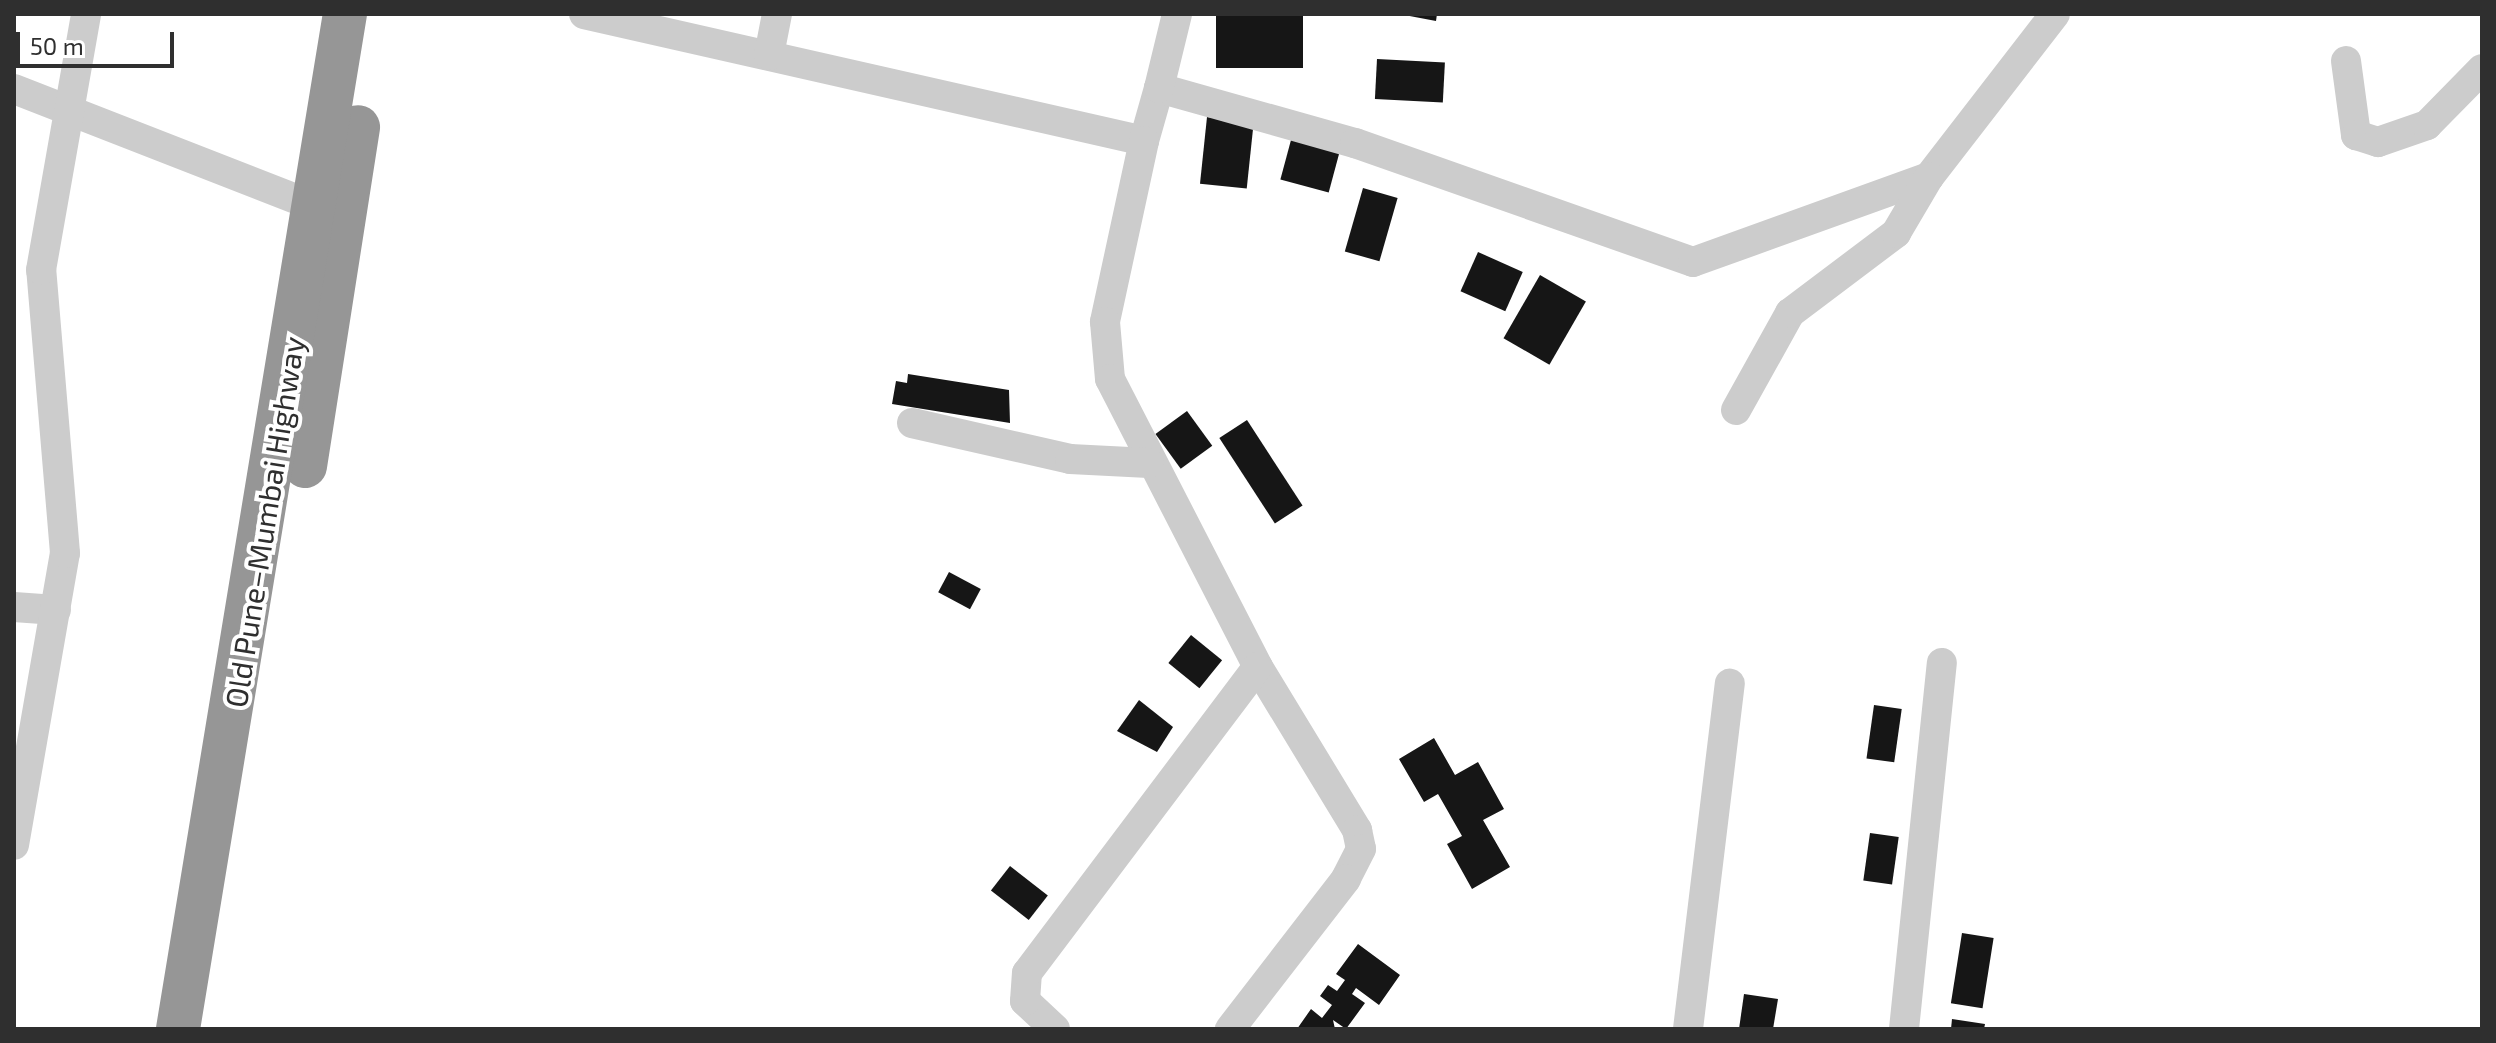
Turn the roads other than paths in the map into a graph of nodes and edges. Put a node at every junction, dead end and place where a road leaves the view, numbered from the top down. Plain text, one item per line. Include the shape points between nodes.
1 (86, 14) edge
2 (345, 14) edge
3 (374, 14) edge
4 (584, 14) edge
5 (777, 14) edge
6 (1177, 14) edge
7 (2055, 14) edge
8 (769, 55) junction
9 (2346, 61) dead end
10 (2482, 69) edge
11 (1159, 88) junction
12 (14, 89) edge
13 (67, 109) junction
14 (1144, 141) junction
15 (1929, 177) junction
16 (316, 207) junction
17 (1736, 410) dead end
18 (912, 423) dead end
19 (1149, 463) junction
20 (14, 607) edge
21 (56, 610) junction
22 (1942, 663) dead end
23 (1258, 667) junction
24 (1730, 684) dead end
25 (17, 811) edge
26 (14, 845) edge
27 (178, 1029) edge
28 (208, 1029) edge
29 (1055, 1029) edge
30 (1230, 1029) edge
31 (1688, 1029) edge
32 (1904, 1029) edge

1 - 13 lane
2 - 16 highway, Old Pune–Mumbai Highway
3 - 28 highway, Old Pune–Mumbai Highway
4 - 8 lane
5 - 8 lane
6 - 11 lane
7 - 15 lane
8 - 14 lane
9 - 10 lane via 2356,135 2378,142 2427,125
11 - 14 lane
11 - 15 lane via 1355,143 1693,262
12 - 13 lane
13 - 16 lane
13 - 21 lane via 41,270 41,332 65,509
14 - 19 lane via 1105,343 1110,379
15 - 17 lane via 1896,233 1790,313
16 - 27 highway, Old Pune–Mumbai Highway
18 - 19 lane via 1070,459
19 - 23 lane
20 - 21 lane
21 - 25 lane
22 - 32 lane
23 - 29 lane via 1027,973 1025,1001
23 - 30 lane via 1357,830 1361,849 1346,879
24 - 31 lane
25 - 26 lane

